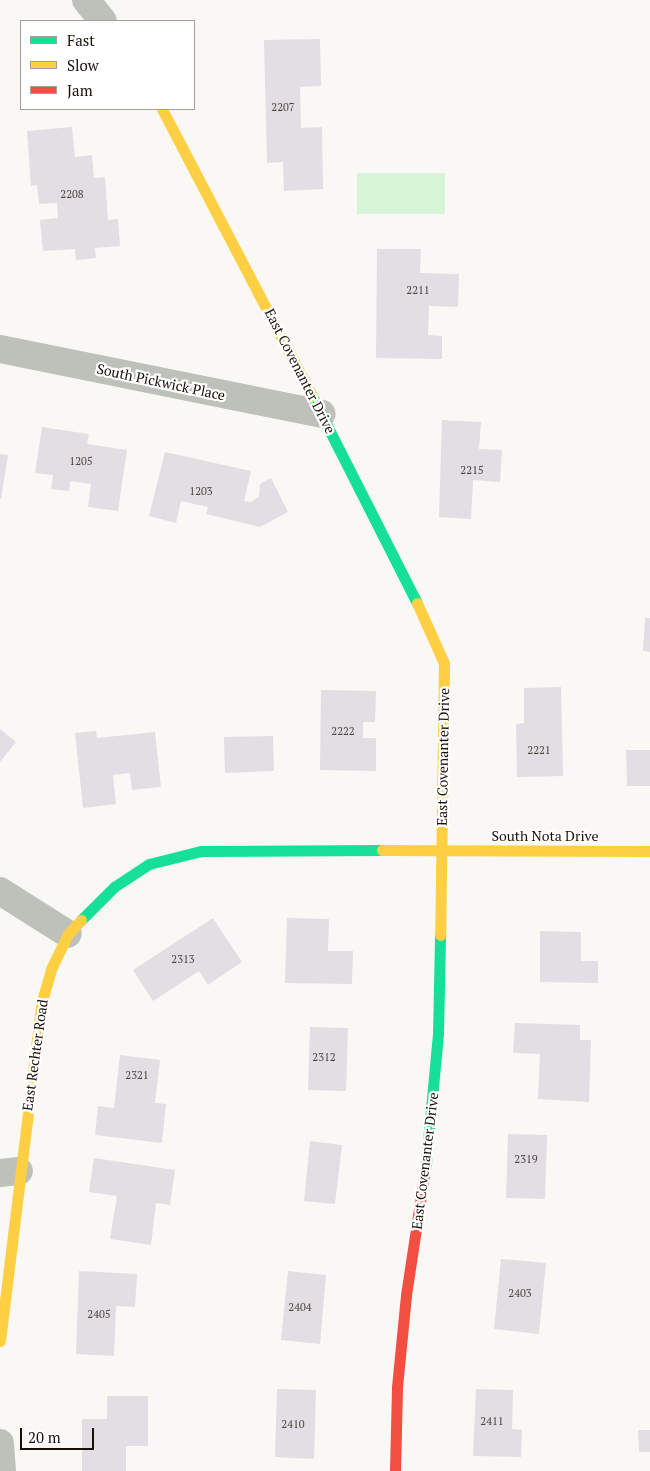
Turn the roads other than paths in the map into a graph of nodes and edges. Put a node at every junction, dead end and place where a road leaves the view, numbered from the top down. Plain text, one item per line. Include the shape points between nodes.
1 (86, 0) edge
2 (102, 20) edge
3 (163, 110) edge
4 (0, 349) edge
5 (321, 414) junction
6 (441, 850) junction
7 (650, 851) edge
8 (0, 892) edge
9 (68, 934) junction
10 (9, 1172) edge
11 (0, 1341) edge
12 (0, 1443) edge
13 (2, 1471) edge
14 (395, 1471) edge

1 - 2 street
3 - 5 street, East Covenanter Drive
4 - 5 street, South Pickwick Place
5 - 6 street, East Covenanter Drive via 433,634 444,663
6 - 7 street, South Nota Drive
6 - 9 street, East Rechter Road via 243,849 188,853 149,864 133,874 96,902
6 - 14 street, East Covenanter Drive via 438,1034 425,1175 406,1295 398,1378
8 - 9 street
9 - 10 street, East Rechter Road via 51,969 42,1001
10 - 11 street, East Rechter Road
12 - 13 street

